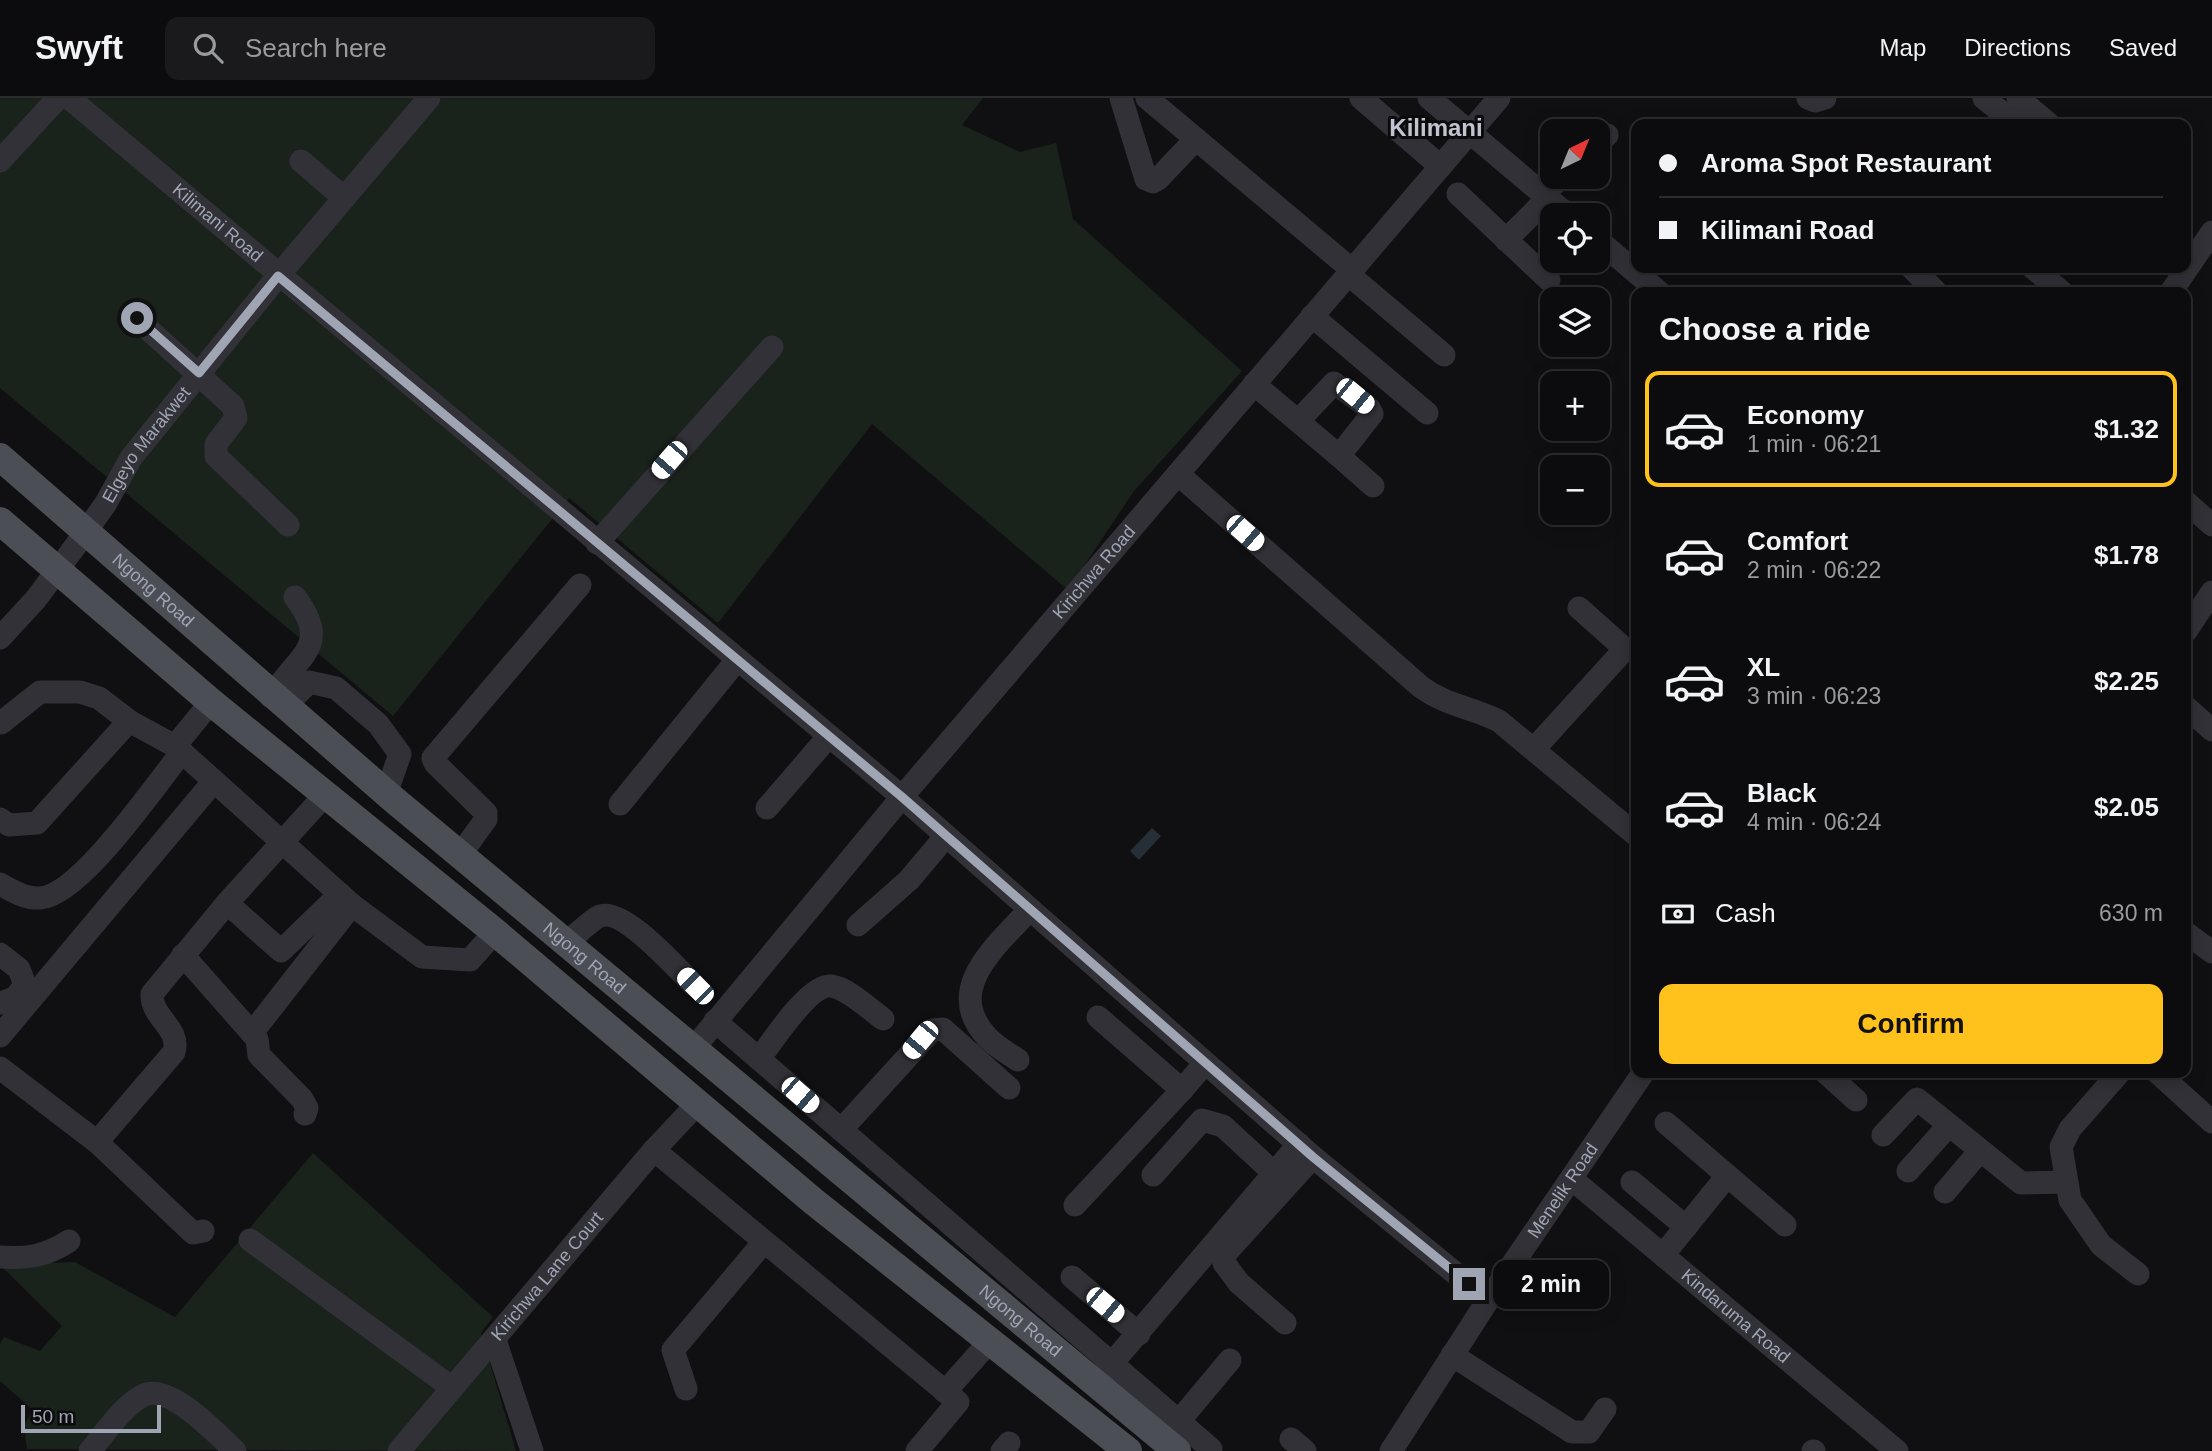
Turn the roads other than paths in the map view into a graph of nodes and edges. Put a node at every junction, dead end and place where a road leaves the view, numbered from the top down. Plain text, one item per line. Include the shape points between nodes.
1 (58, 98) edge
2 (69, 98) edge
3 (429, 98) edge
4 (1121, 98) edge
5 (1147, 98) edge
6 (1361, 98) edge
7 (1429, 98) edge
8 (1499, 98) edge
9 (1808, 98) edge
10 (1825, 98) edge
11 (1984, 98) edge
12 (2018, 98) edge
13 (2010, 119) edge
14 (2043, 119) edge
15 (1469, 132) junction
16 (1196, 139) junction
17 (0, 161) edge
18 (301, 161) dead end
19 (1440, 166) junction
20 (1552, 189) edge
21 (1458, 194) dead end
22 (1546, 196) junction
23 (344, 198) junction
24 (1554, 203) edge
25 (1506, 240) junction
26 (1610, 250) edge
27 (1631, 268) edge
28 (1350, 271) junction
29 (1637, 273) edge
30 (1917, 273) edge
31 (2039, 273) edge
32 (278, 276) junction
33 (1549, 280) dead end
34 (1653, 287) edge
35 (1931, 287) edge
36 (2056, 287) edge
37 (1312, 316) junction
38 (137, 318) dead end
39 (772, 346) dead end
40 (1444, 355) dead end
41 (199, 373) junction
42 (1254, 384) junction
43 (1427, 413) dead end
44 (1298, 421) junction
45 (1339, 456) junction
46 (0, 457) edge
47 (1178, 474) junction
48 (1373, 486) dead end
49 (2191, 506) edge
50 (0, 522) edge
51 (288, 525) dead end
52 (2212, 525) edge
53 (85, 533) junction
54 (597, 543) junction
55 (58, 569) junction
56 (580, 585) dead end
57 (2212, 592) edge
58 (295, 597) dead end
59 (1579, 608) dead end
60 (2191, 624) edge
61 (0, 638) edge
62 (1630, 654) edge
63 (737, 660) junction
64 (211, 702) junction
65 (278, 702) junction
66 (2191, 711) edge
67 (128, 721) junction
68 (1, 723) edge
69 (2212, 730) edge
70 (829, 736) junction
71 (179, 749) junction
72 (1535, 749) junction
73 (214, 780) junction
74 (386, 794) junction
75 (325, 795) junction
76 (902, 797) junction
77 (620, 804) dead end
78 (767, 808) dead end
79 (0, 819) edge
80 (1631, 831) edge
81 (946, 836) junction
82 (282, 842) junction
83 (460, 855) junction
84 (0, 884) edge
85 (346, 900) junction
86 (227, 903) junction
87 (1030, 909) junction
88 (858, 925) dead end
89 (495, 932) junction
90 (2191, 937) edge
91 (565, 944) junction
92 (2212, 952) edge
93 (0, 954) edge
94 (183, 955) junction
95 (695, 986) dead end
96 (0, 1003) edge
97 (1098, 1017) dead end
98 (883, 1018) dead end
99 (715, 1021) junction
100 (252, 1033) junction
101 (0, 1036) edge
102 (693, 1049) junction
103 (759, 1059) junction
104 (1018, 1060) dead end
105 (1205, 1063) junction
106 (0, 1068) edge
107 (1640, 1078) edge
108 (1832, 1078) edge
109 (2115, 1078) edge
110 (2164, 1078) edge
111 (1009, 1088) dead end
112 (1182, 1090) junction
113 (1856, 1100) dead end
114 (699, 1102) junction
115 (305, 1114) dead end
116 (1666, 1122) dead end
117 (2212, 1122) edge
118 (1949, 1125) junction
119 (841, 1130) junction
120 (1883, 1135) dead end
121 (97, 1142) junction
122 (861, 1148) junction
123 (654, 1150) junction
124 (1306, 1150) junction
125 (1979, 1152) junction
126 (1908, 1171) dead end
127 (840, 1173) junction
128 (1275, 1174) junction
129 (1153, 1175) dead end
130 (1727, 1176) junction
131 (1573, 1180) junction
132 (1632, 1182) dead end
133 (2066, 1182) junction
134 (1945, 1192) dead end
135 (1075, 1205) dead end
136 (1785, 1225) dead end
137 (1686, 1227) junction
138 (203, 1231) dead end
139 (250, 1240) dead end
140 (69, 1241) dead end
141 (763, 1243) junction
142 (1663, 1255) junction
143 (0, 1257) edge
144 (2138, 1274) dead end
145 (1072, 1277) dead end
146 (1488, 1300) junction
147 (1285, 1323) dead end
148 (1139, 1334) junction
149 (495, 1340) junction
150 (990, 1341) junction
151 (1452, 1355) junction
152 (1230, 1360) dead end
153 (1103, 1373) junction
154 (451, 1387) junction
155 (686, 1390) dead end
156 (945, 1392) junction
157 (1605, 1409) dead end
158 (1179, 1421) junction
159 (1211, 1449) dead end
160 (90, 1451) edge
161 (235, 1451) edge
162 (399, 1451) edge
163 (532, 1451) edge
164 (917, 1451) edge
165 (1128, 1451) edge
166 (1177, 1451) edge
167 (1391, 1451) edge
168 (1897, 1451) edge

1 - 17 street
2 - 32 street, Kilimani Road
3 - 23 street, Elgeyo Marakwet
4 - 16 street via 1146,179 1158,179
5 - 16 street
6 - 19 street
7 - 15 street
8 - 15 street, Kirichwa Road
9 - 10 street
11 - 13 street
12 - 14 street
15 - 19 street, Kirichwa Road
15 - 22 street
16 - 28 street
18 - 23 street
19 - 28 street, Kirichwa Road
20 - 22 street
21 - 25 street
22 - 24 street
22 - 25 street
23 - 32 street, Elgeyo Marakwet
25 - 33 street
26 - 27 street
28 - 37 street, Kirichwa Road
28 - 40 street
29 - 34 street
30 - 35 street
31 - 36 street
32 - 41 street, Elgeyo Marakwet
32 - 54 street, Kilimani Road
37 - 42 street, Kirichwa Road
37 - 43 street
38 - 41 street
39 - 54 street
41 - 51 street via 236,410 236,418 216,444 216,456
41 - 53 street, Elgeyo Marakwet via 131,458
42 - 44 street
42 - 47 street, Kirichwa Road
44 - 45 street
44 - 45 street via 1334,383 1369,408 1371,419
45 - 48 street
46 - 53 main road, Ngong Road
47 - 72 street via 1421,687 1440,700 1478,710
47 - 76 street, Kirichwa Road
49 - 52 street
50 - 55 main road, Ngong Road
53 - 55 street, Elgeyo Marakwet
53 - 65 main road, Ngong Road
54 - 63 street, Kilimani Road
55 - 61 street, Elgeyo Marakwet
55 - 64 main road, Ngong Road
56 - 83 street via 433,758 485,813 486,819
57 - 60 street
58 - 65 street via 309,616 314,635 285,674
59 - 62 street
62 - 72 street
63 - 70 street, Kilimani Road
63 - 77 street
64 - 71 street
64 - 75 main road, Ngong Road
65 - 74 main road, Ngong Road
65 - 74 street via 309,682 336,688 377,724 400,754
66 - 69 street
67 - 68 street via 99,698 62,691 40,692
67 - 71 street
67 - 79 street via 37,823 9,825
70 - 76 street, Kilimani Road
70 - 78 street
71 - 73 street
71 - 84 street via 74,882 42,898 24,896
72 - 80 street
73 - 82 street
73 - 101 street
74 - 83 main road, Ngong Road
75 - 82 street
75 - 89 main road, Ngong Road
76 - 81 street, Kilimani Road
76 - 99 street, Kirichwa Road
81 - 87 street, Kilimani Road
81 - 88 street via 909,880
82 - 85 street
82 - 86 street
83 - 91 main road, Ngong Road
85 - 86 street via 281,951
85 - 89 street via 422,957 470,960
85 - 100 street
86 - 94 street
87 - 104 street via 982,962 970,987 969,1005 986,1036
87 - 105 street, Kilimani Road
89 - 114 main road, Ngong Road
90 - 92 street
91 - 95 street via 599,916 615,915 643,934
91 - 102 main road, Ngong Road
93 - 96 street via 19,969 24,985 15,998
94 - 100 street
94 - 121 street via 152,994 152,1006 174,1035 174,1052
97 - 112 street
98 - 103 street via 839,988 822,987 808,997
99 - 102 street, Kirichwa Road
99 - 103 street
100 - 115 street via 259,1055 302,1099
102 - 127 main road, Ngong Road
103 - 119 street
105 - 112 street
105 - 124 street, Kilimani Road
106 - 121 street
107 - 131 street, Menelik Road
108 - 113 street
109 - 133 street via 2070,1129 2061,1147
110 - 117 street
111 - 119 street via 943,1028 932,1030
112 - 135 street
114 - 123 street, Kirichwa Lane Court
114 - 150 main road, Ngong Road via 813,1201
116 - 130 street
118 - 120 street via 1917,1099
118 - 125 street
118 - 126 street
119 - 122 street
121 - 138 street via 193,1233
122 - 127 street
122 - 153 street
123 - 141 street
123 - 149 street, Kirichwa Lane Court
124 - 128 street
124 - 146 street, Kilimani Road
124 - 147 street via 1225,1254 1224,1263 1239,1283
125 - 133 street via 2021,1183
125 - 134 street
127 - 153 main road, Ngong Road
128 - 129 street via 1223,1126 1202,1120
128 - 148 street
130 - 136 street
130 - 137 street
131 - 142 street, Kindaruma Road
131 - 146 street, Menelik Road
132 - 137 street
133 - 144 street via 2070,1200 2102,1245
137 - 142 street
139 - 154 street
140 - 143 street via 26,1259
141 - 155 street via 673,1350
141 - 156 street
142 - 168 street, Kindaruma Road
145 - 148 street
146 - 151 street, Menelik Road
148 - 153 street
149 - 154 street, Kirichwa Lane Court
149 - 163 street
150 - 156 street
150 - 165 main road, Ngong Road
151 - 157 street via 1572,1432 1589,1432
151 - 167 street, Menelik Road
152 - 158 street
153 - 158 street
153 - 166 main road, Ngong Road
154 - 162 street, Kirichwa Lane Court
156 - 164 street via 958,1402
158 - 159 street
160 - 161 street via 128,1406 155,1392 186,1406

